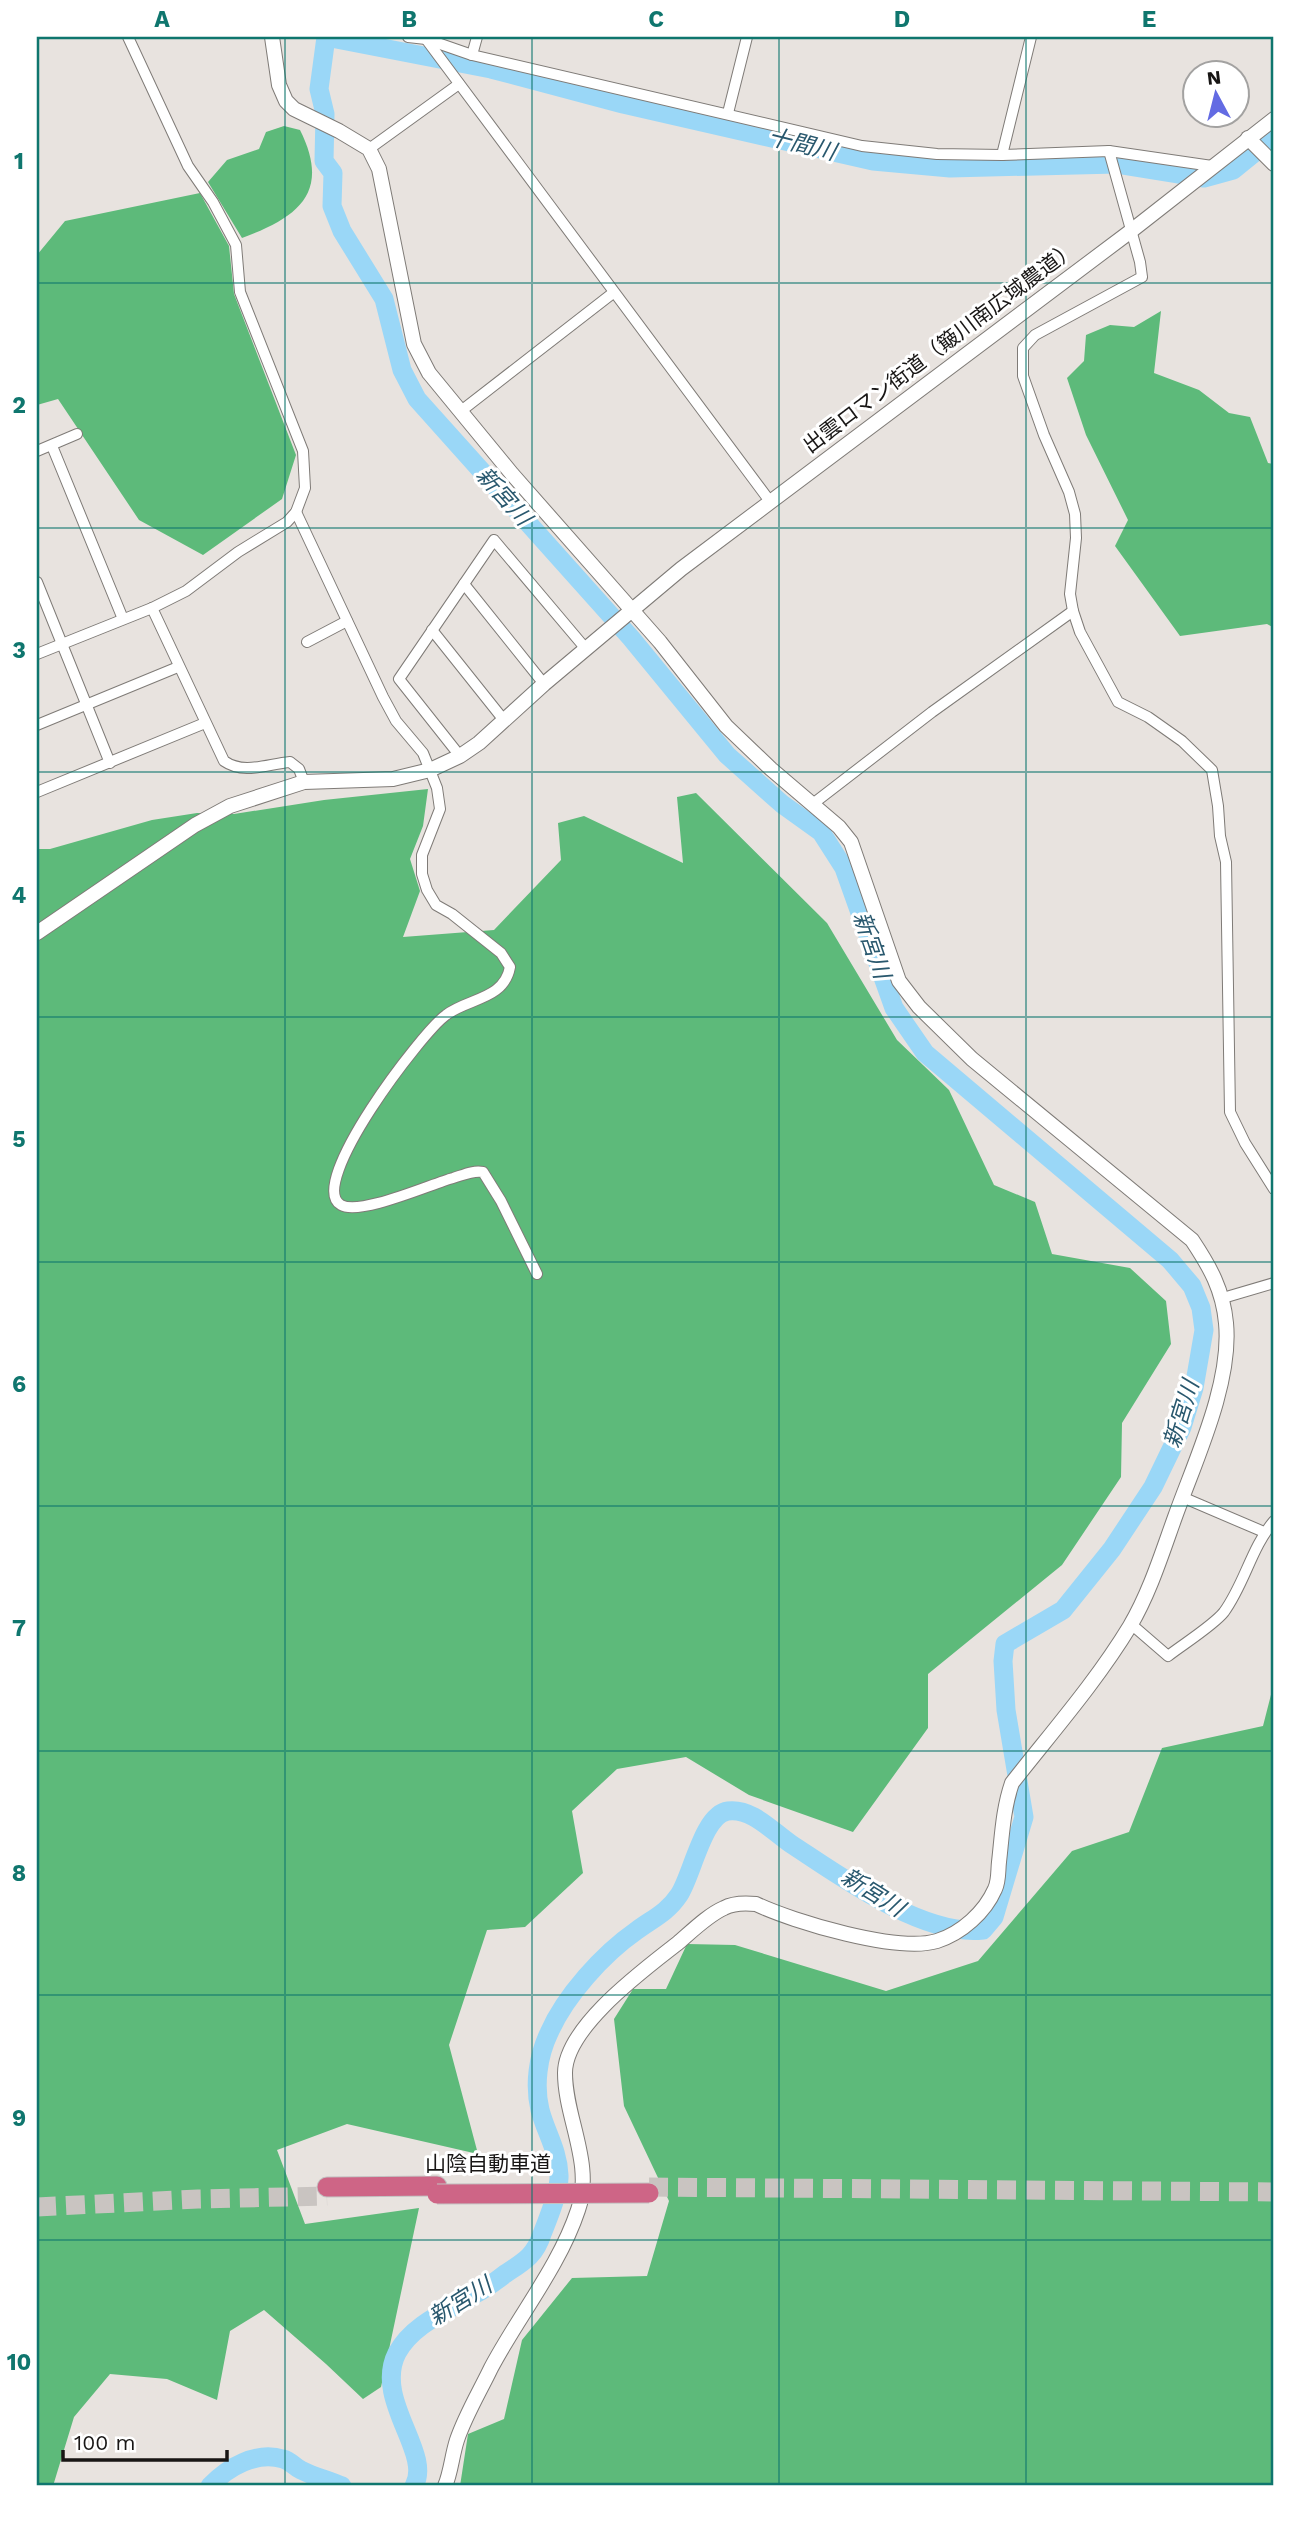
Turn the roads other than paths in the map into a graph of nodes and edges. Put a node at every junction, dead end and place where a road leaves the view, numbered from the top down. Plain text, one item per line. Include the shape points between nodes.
1 (128, 37) edge
2 (272, 37) edge
3 (408, 37) edge
4 (477, 37) edge
5 (747, 37) edge
6 (1031, 37) edge
7 (426, 39) junction
8 (472, 55) junction
9 (459, 85) junction
10 (728, 114) junction
11 (1274, 119) edge
12 (1248, 138) junction
13 (369, 149) junction
14 (1109, 151) junction
15 (1002, 155) junction
16 (1274, 164) edge
17 (1212, 166) junction
18 (1131, 231) junction
19 (613, 293) junction
20 (461, 411) junction
21 (77, 435) dead end
22 (52, 446) junction
23 (37, 451) edge
24 (769, 500) junction
25 (296, 512) junction
26 (37, 582) edge
27 (464, 584) junction
28 (152, 608) junction
29 (1073, 611) junction
30 (627, 614) junction
31 (123, 619) junction
32 (347, 621) junction
33 (432, 630) junction
34 (307, 642) dead end
35 (62, 643) junction
36 (586, 649) junction
37 (37, 654) edge
38 (178, 667) junction
39 (544, 684) junction
40 (87, 705) junction
41 (503, 719) junction
42 (205, 723) junction
43 (37, 725) edge
44 (460, 756) junction
45 (110, 763) junction
46 (430, 770) junction
47 (304, 782) junction
48 (37, 792) edge
49 (814, 803) junction
50 (37, 933) edge
51 (1274, 1189) edge
52 (537, 1274) dead end
53 (1274, 1283) edge
54 (1223, 1298) junction
55 (1182, 1497) junction
56 (1274, 1521) edge
57 (1264, 1532) junction
58 (1131, 1624) junction
59 (649, 2190) tunnel mouth
60 (327, 2192) tunnel mouth
61 (445, 2486) edge

1 - 25 street via 188,166 236,245 240,292 303,452 305,488
2 - 13 street via 282,94 294,109
3 - 7 street
4 - 8 street
5 - 10 street
6 - 15 street
7 - 8 street
7 - 9 street
8 - 10 street
9 - 13 street
9 - 19 street
10 - 15 street via 862,146
11 - 12 street, 出雲ロマン街道（簸川南広域農道）
12 - 16 street
12 - 17 street, 出雲ロマン街道（簸川南広域農道）
13 - 20 street via 379,169 414,344 429,373
14 - 15 street
14 - 17 street
14 - 18 street
17 - 18 street, 出雲ロマン街道（簸川南広域農道）
18 - 24 street, 出雲ロマン街道（簸川南広域農道）
18 - 29 street via 1142,277 1035,335 1023,348 1023,376 1075,514
19 - 20 street
19 - 24 street
20 - 30 street
21 - 22 street
22 - 23 street
22 - 31 street
24 - 30 street, 出雲ロマン街道（簸川南広域農道）
25 - 28 street via 186,591
25 - 32 street
26 - 35 street
27 - 33 street
27 - 36 street via 494,540
27 - 39 street
28 - 31 street
28 - 38 street
29 - 49 street
29 - 51 street via 1118,702 1182,741 1212,770 1226,862 1230,1112
30 - 36 street, 出雲ロマン街道（簸川南広域農道）
30 - 49 street via 660,642 726,726
31 - 35 street
32 - 34 street
32 - 46 street via 396,720 423,753
33 - 41 street
33 - 44 street via 398,679
35 - 37 street
35 - 40 street
36 - 39 street
38 - 40 street
38 - 42 street
39 - 41 street
40 - 43 street
40 - 45 street
41 - 44 street
42 - 45 street
42 - 47 street via 224,761 232,766 245,770 290,762
44 - 46 street
45 - 48 street
46 - 47 street via 393,779
46 - 52 street via 440,809 422,855 427,890 436,905 501,953 510,967 508,978 490,995 446,1015 424,1037 368,1111 333,1191 341,1205 353,1208 378,1204 440,1180 483,1172
47 - 50 street via 230,806 195,825
49 - 54 street via 852,842 899,981 919,1007 972,1059 1192,1240
53 - 54 street
54 - 55 street via 1226,1354 1219,1392
55 - 57 street
55 - 58 street
56 - 57 street
57 - 58 street via 1223,1614 1168,1656
58 - 61 street via 1097,1676 1012,1783 996,1887 974,1920 938,1940 912,1944 808,1924 756,1904 725,1907 619,1990 583,2031 565,2071 579,2145 580,2206 539,2290 492,2366 458,2438
59 - 60 highway, 山陰自動車道

